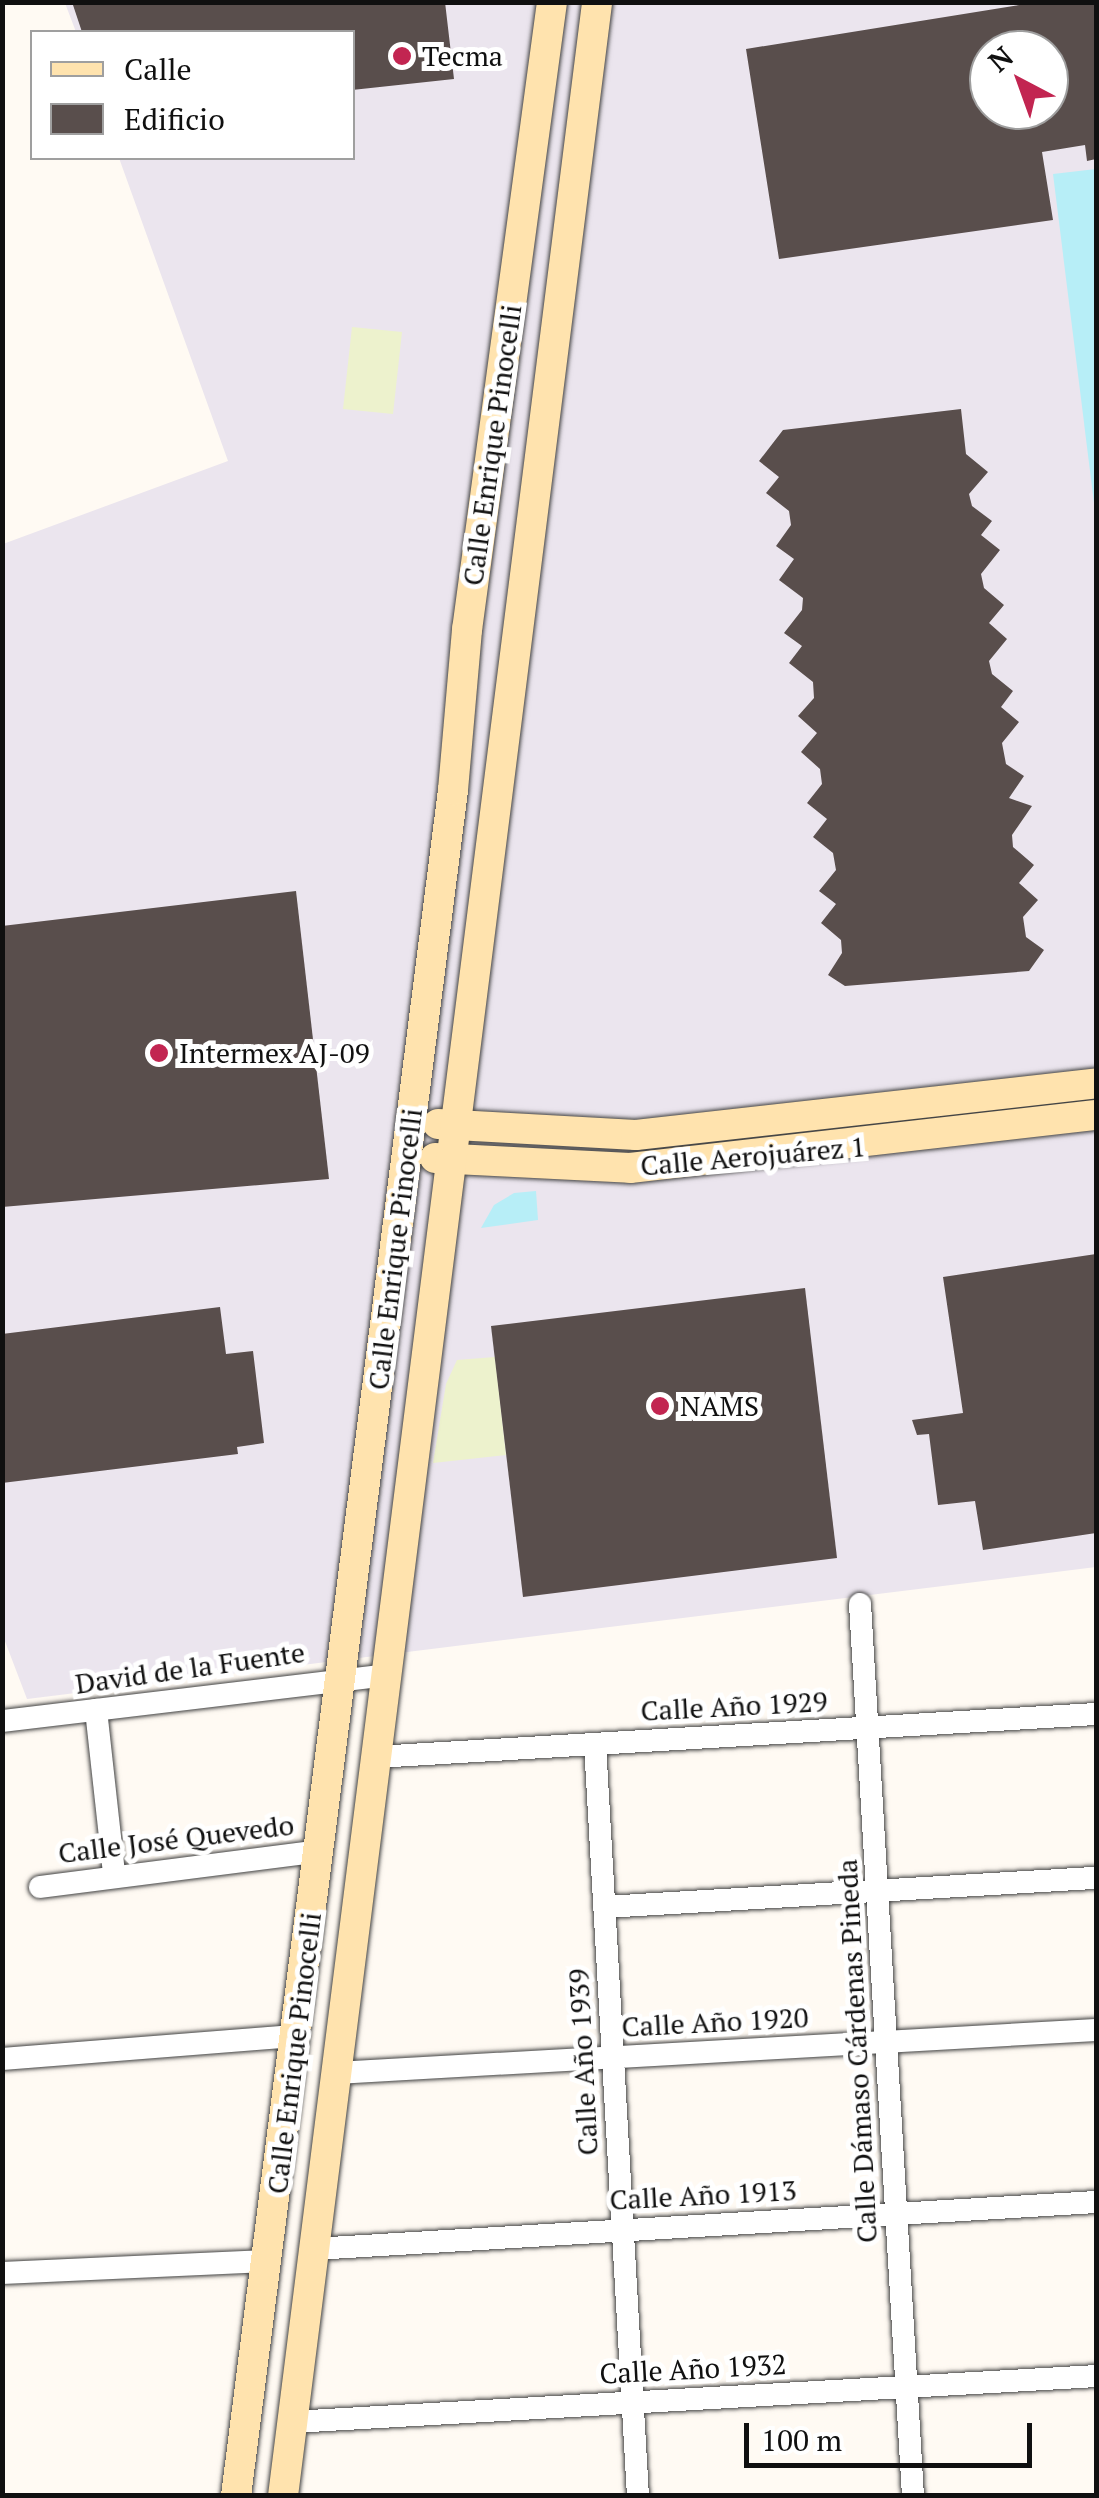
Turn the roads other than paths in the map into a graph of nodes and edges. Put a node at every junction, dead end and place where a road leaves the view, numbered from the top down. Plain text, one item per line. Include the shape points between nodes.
1 (552, 2) edge
2 (598, 2) edge
3 (1096, 1082) edge
4 (1096, 1116) edge
5 (411, 1122) junction
6 (456, 1125) junction
7 (407, 1156) junction
8 (452, 1160) junction
9 (860, 1604) dead end
10 (386, 1675) junction
11 (342, 1678) junction
12 (96, 1710) junction
13 (1096, 1714) edge
14 (2, 1721) edge
15 (868, 1728) junction
16 (595, 1744) junction
17 (376, 1757) junction
18 (320, 1851) junction
19 (114, 1874) junction
20 (1096, 1878) edge
21 (40, 1887) dead end
22 (877, 1891) junction
23 (604, 1907) junction
24 (1096, 2030) edge
25 (297, 2036) junction
26 (886, 2042) junction
27 (613, 2058) junction
28 (2, 2059) edge
29 (336, 2073) junction
30 (1096, 2202) edge
31 (896, 2214) junction
32 (623, 2230) junction
33 (314, 2249) junction
34 (267, 2261) junction
35 (2, 2273) edge
36 (1096, 2376) edge
37 (906, 2386) junction
38 (633, 2402) junction
39 (292, 2422) junction
40 (236, 2496) edge
41 (283, 2496) edge
42 (638, 2496) edge
43 (913, 2496) edge

1 - 5 main road, Calle Enrique Pinocelli via 467,630
2 - 6 main road, Calle Enrique Pinocelli
3 - 6 main road, Calle Aerojuárez 1 via 696,1131 563,1134
4 - 8 main road, Calle Aerojuárez 1 via 630,1168
5 - 6 main road, Calle Aerojuárez 1
5 - 7 main road, Calle Enrique Pinocelli
6 - 8 main road, Calle Enrique Pinocelli
7 - 8 main road, Calle Aerojuárez 1
7 - 11 main road, Calle Enrique Pinocelli
8 - 10 main road, Calle Enrique Pinocelli
9 - 15 street, Calle Dámaso Cárdenas Pineda
10 - 11 street, David de la Fuente
10 - 17 main road, Calle Enrique Pinocelli
11 - 12 street, David de la Fuente
11 - 18 main road, Calle Enrique Pinocelli
12 - 14 street, David de la Fuente
12 - 19 street
13 - 15 street, Calle Año 1929
15 - 16 street, Calle Año 1929
15 - 22 street, Calle Dámaso Cárdenas Pineda
16 - 17 street, Calle Año 1929
16 - 23 street, Calle Año 1939
17 - 29 main road, Calle Enrique Pinocelli
18 - 19 street, Calle José Quevedo
18 - 25 main road, Calle Enrique Pinocelli
19 - 21 street, Calle José Quevedo
20 - 22 street
22 - 23 street
22 - 26 street, Calle Dámaso Cárdenas Pineda
23 - 27 street, Calle Año 1939
24 - 26 street, Calle Año 1920
25 - 28 street
25 - 34 main road, Calle Enrique Pinocelli
26 - 27 street, Calle Año 1920
26 - 31 street, Calle Dámaso Cárdenas Pineda
27 - 29 street, Calle Año 1920
27 - 32 street, Calle Año 1939
29 - 33 main road, Calle Enrique Pinocelli
30 - 31 street, Calle Año 1913
31 - 32 street, Calle Año 1913
31 - 37 street, Calle Dámaso Cárdenas Pineda
32 - 33 street, Calle Año 1913
32 - 38 street, Calle Año 1939
33 - 39 main road, Calle Enrique Pinocelli
34 - 35 street
34 - 40 main road, Calle Enrique Pinocelli
36 - 37 street, Calle Año 1932
37 - 38 street, Calle Año 1932
37 - 43 street, Calle Dámaso Cárdenas Pineda
38 - 39 street, Calle Año 1932
38 - 42 street, Calle Año 1939
39 - 41 main road, Calle Enrique Pinocelli

